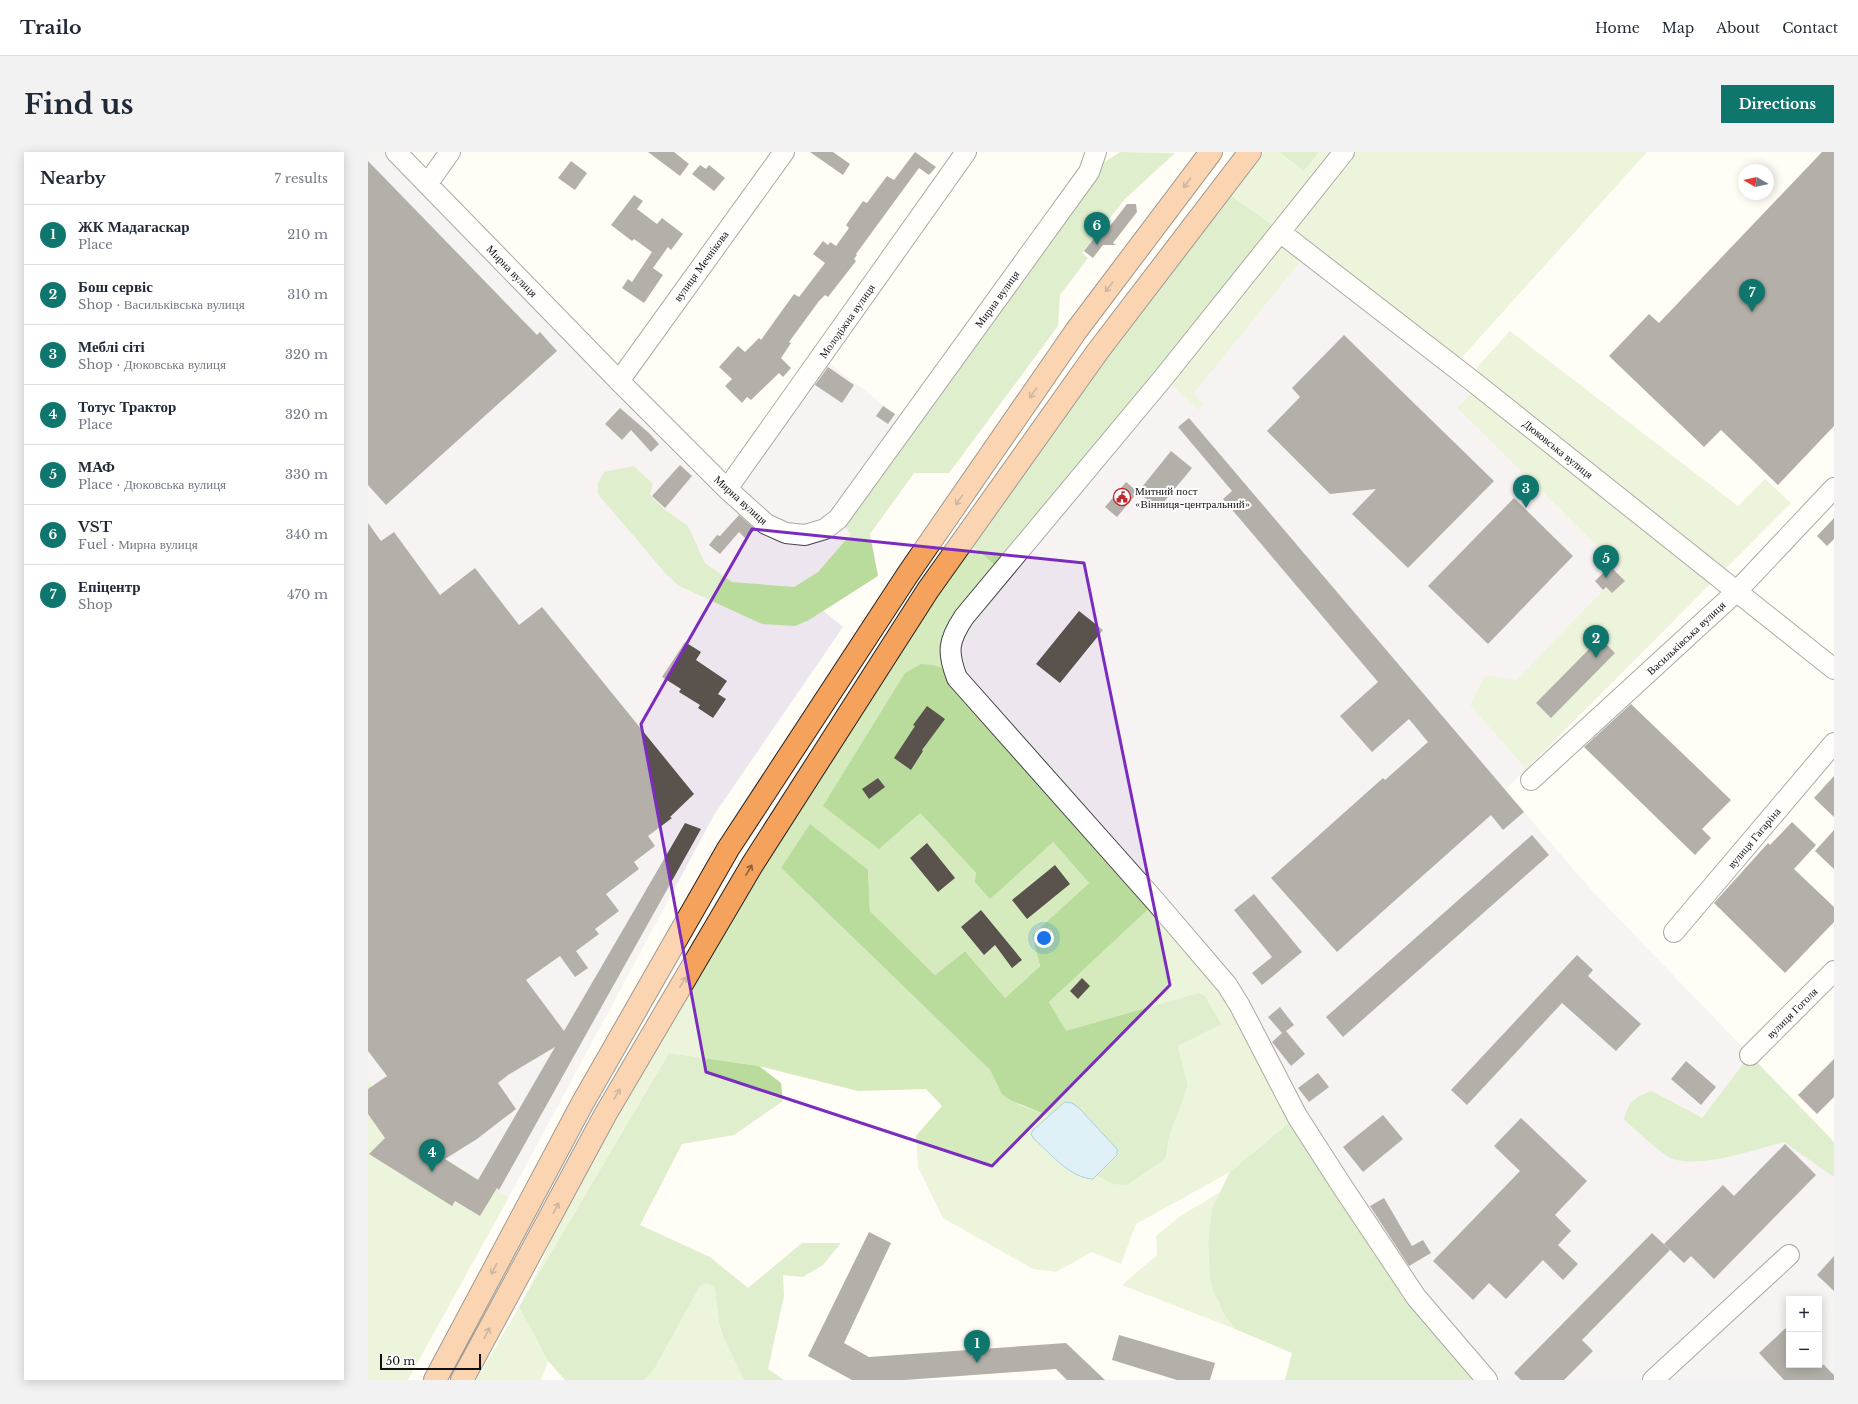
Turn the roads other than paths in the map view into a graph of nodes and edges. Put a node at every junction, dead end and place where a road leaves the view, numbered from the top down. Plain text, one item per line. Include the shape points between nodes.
1 (396, 152) edge
2 (450, 152) edge
3 (784, 152) edge
4 (966, 152) edge
5 (1096, 152) edge
6 (1211, 152) edge
7 (1250, 152) edge
8 (1344, 152) edge
9 (428, 183) junction
10 (1280, 232) junction
11 (619, 380) junction
12 (1834, 488) edge
13 (727, 489) junction
14 (1736, 592) junction
15 (1834, 669) edge
16 (1834, 743) edge
17 (1531, 780) dead end
18 (1674, 932) dead end
19 (1834, 971) edge
20 (1750, 1054) dead end
21 (1789, 1254) dead end
22 (435, 1380) edge
23 (462, 1380) edge
24 (1487, 1380) edge
25 (1653, 1380) edge

1 - 9 street, Мирна вулиця
2 - 9 street
3 - 11 street, вулиця Мечнікова
4 - 13 street, Молодіжна вулиця
5 - 13 street, Мирна вулиця via 1089,172 838,519 825,529 814,533 786,533 766,524
6 -> 22 highway via 1076,331 908,574 728,849 582,1104
23 -> 7 highway via 605,1114 752,865 915,610 1098,351
8 - 10 street
9 - 11 street, Мирна вулиця
10 - 14 street, Дюковська вулиця via 1475,383
10 - 24 street via 1164,377 964,617 951,643 950,661 957,678 1227,985 1297,1116 1340,1183 1416,1297
11 - 13 street, Мирна вулиця
12 - 14 street, Васильківська вулиця
14 - 15 street, Дюковська вулиця
14 - 17 street, Васильківська вулиця
16 - 18 street, вулиця Гагаріна
19 - 20 street, вулиця Гоголя
21 - 25 street

